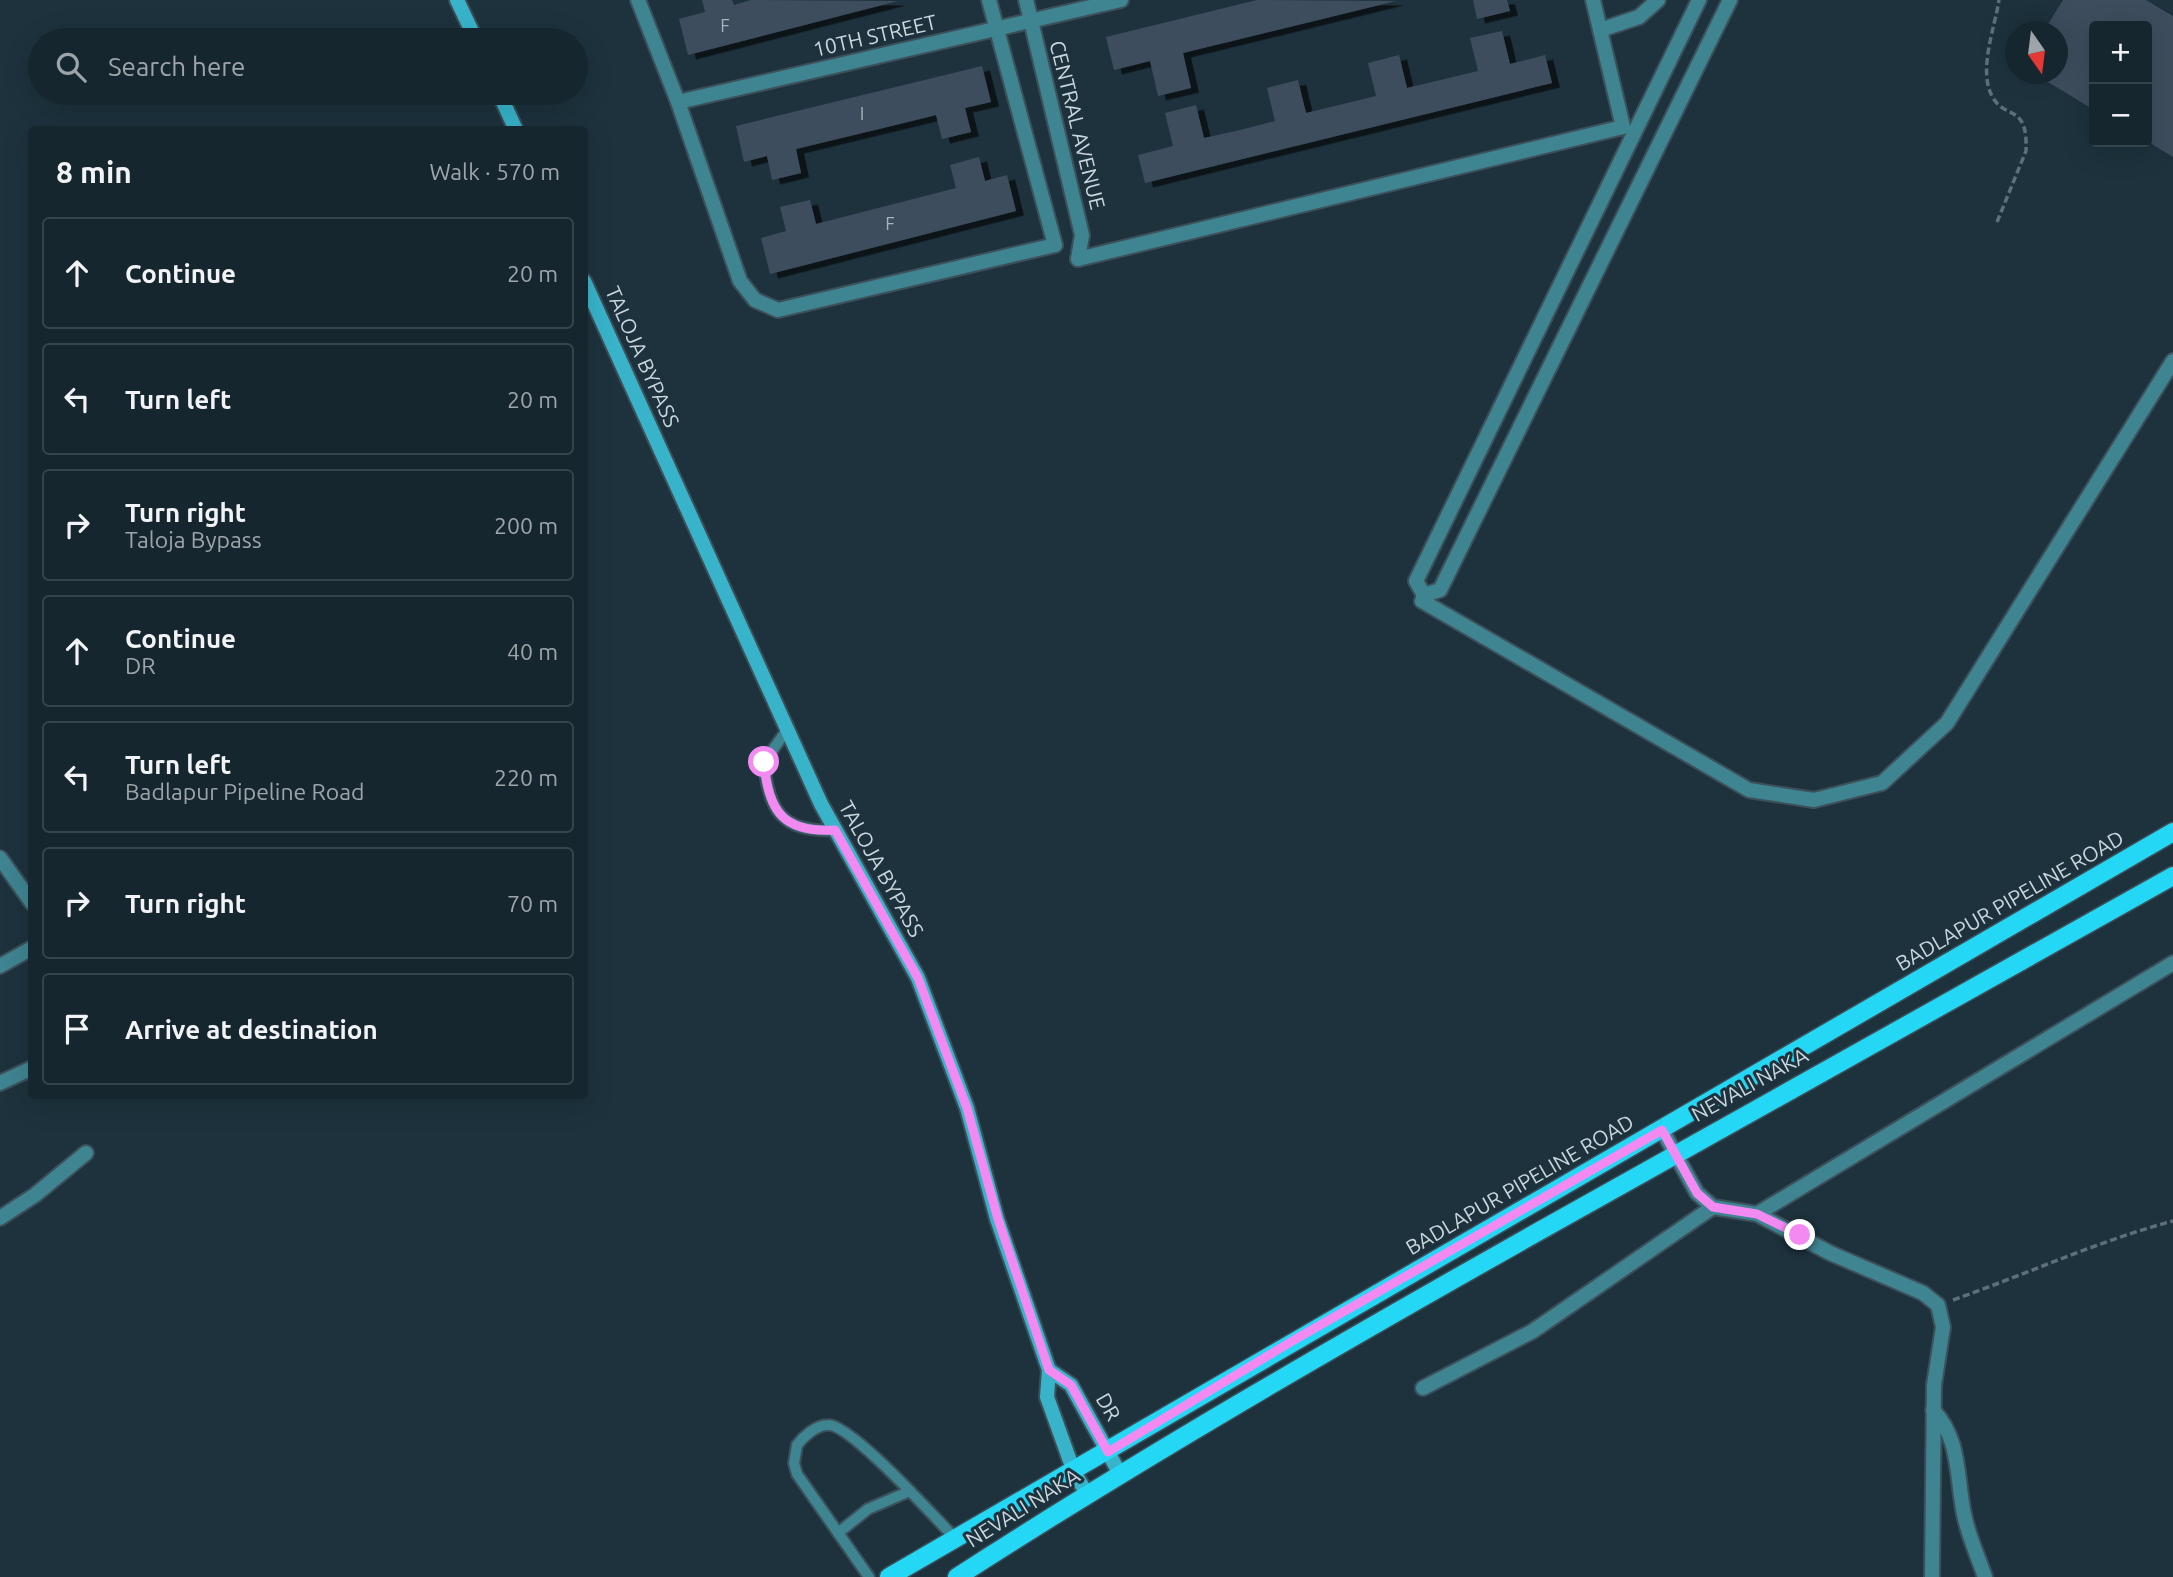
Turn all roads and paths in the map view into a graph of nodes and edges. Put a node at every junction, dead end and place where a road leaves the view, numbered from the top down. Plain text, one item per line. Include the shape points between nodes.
1 (457, 0) edge
2 (638, 0) edge
3 (989, 0) edge
4 (1026, 0) edge
5 (1121, 0) edge
6 (1593, 0) edge
7 (1658, 0) edge
8 (1699, 0) edge
9 (1730, 0) edge
10 (1999, 0) edge
11 (1031, 22) junction
12 (470, 28) edge
13 (997, 30) junction
14 (1600, 30) junction
15 (678, 102) junction
16 (505, 105) edge
17 (514, 126) edge
18 (1997, 222) dead end
19 (1055, 245) junction
20 (1078, 259) junction
21 (588, 290) edge
22 (2173, 361) edge
23 (1424, 595) junction
24 (787, 730) junction
25 (835, 830) junction
26 (2173, 832) edge
27 (0, 858) edge
28 (2173, 876) edge
29 (28, 897) edge
30 (28, 950) edge
31 (2173, 963) edge
32 (0, 966) edge
33 (28, 1070) edge
34 (0, 1083) edge
35 (1662, 1130) junction
36 (1675, 1152) junction
37 (86, 1153) dead end
38 (1713, 1207) junction
39 (1757, 1214) junction
40 (0, 1217) edge
41 (2173, 1221) edge
42 (1938, 1305) junction
43 (1049, 1370) junction
44 (1423, 1388) dead end
45 (1933, 1410) junction
46 (1108, 1452) junction
47 (1074, 1472) junction
48 (1120, 1474) junction
49 (909, 1491) junction
50 (1087, 1494) junction
51 (838, 1533) junction
52 (956, 1539) junction
53 (869, 1577) edge
54 (889, 1577) edge
55 (957, 1577) edge
56 (1932, 1577) edge
57 (1985, 1577) edge

1 - 12 main road
2 - 15 street
3 - 13 street
4 - 11 street, CENTRAL AVENUE
5 - 11 street, 10TH STREET
6 - 14 street
7 - 14 street via 1639,17
8 - 23 street via 1416,581
9 - 23 street via 1440,590
10 - 18 path via 1988,84 1993,98 2024,124 2026,151
11 - 13 street, 10TH STREET
11 - 20 street, CENTRAL AVENUE via 1082,235
13 - 15 street, 10TH STREET
13 - 19 street
14 - 20 street via 1623,127
15 - 19 street via 740,281 755,300 778,310
16 - 17 main road
19 - 20 street
21 - 24 main road, TALOJA BYPASS
22 - 23 street via 1947,723 1882,783 1814,800 1749,790 1422,601
24 - 25 main road, TALOJA BYPASS
24 - 25 lane via 764,762 771,803 786,822 810,831
25 - 43 main road, TALOJA BYPASS via 918,978 967,1108 998,1219
26 - 35 main road, BADLAPUR PIPELINE ROAD
27 - 29 street
28 - 36 main road, NEVALI NAKA
30 - 32 street
31 - 39 street
33 - 34 street
35 - 36 street
35 - 46 main road, BADLAPUR PIPELINE ROAD
36 - 38 street via 1697,1193
36 - 48 main road, NEVALI NAKA
37 - 40 street
38 - 39 street
38 - 44 street via 1533,1331
39 - 42 street via 1830,1253 1923,1293
41 - 42 path via 2124,1234 2040,1270
42 - 45 street via 1943,1328
43 - 46 main road, DR via 1071,1385
43 - 47 main road, TALOJA BYPASS via 1047,1397
45 - 56 street
45 - 57 street via 1946,1423 1955,1448 1964,1515
46 - 47 main road, BADLAPUR PIPELINE ROAD
46 - 48 main road, DR
47 - 50 main road, TALOJA BYPASS
47 - 52 main road, BADLAPUR PIPELINE ROAD
48 - 50 main road, NEVALI NAKA
49 - 51 lane via 868,1509
49 - 51 lane via 841,1428 830,1424 811,1431 797,1445 794,1463
49 - 52 lane
50 - 55 main road, NEVALI NAKA
51 - 53 lane
52 - 54 main road, BADLAPUR PIPELINE ROAD

